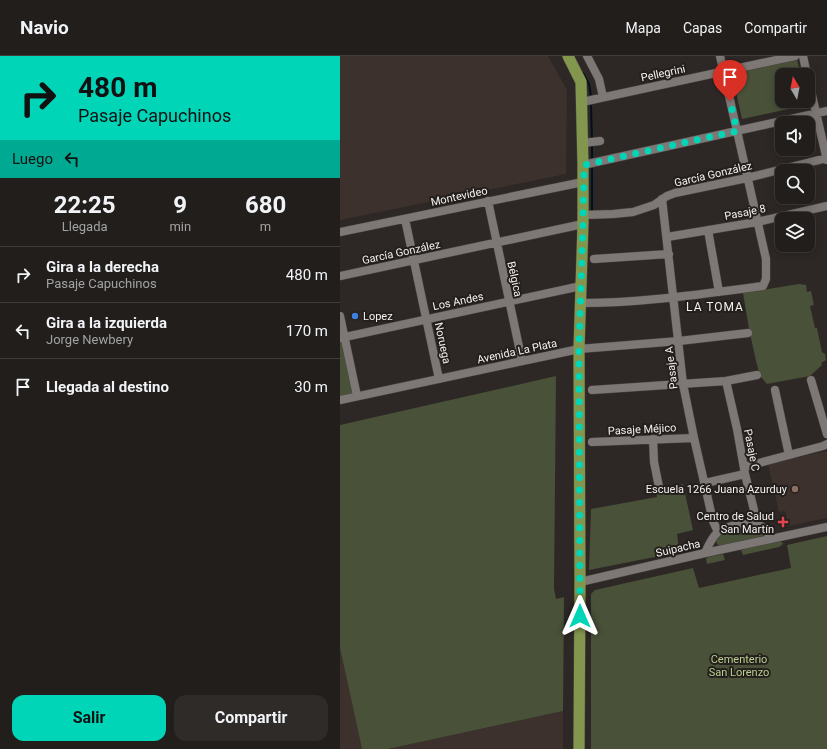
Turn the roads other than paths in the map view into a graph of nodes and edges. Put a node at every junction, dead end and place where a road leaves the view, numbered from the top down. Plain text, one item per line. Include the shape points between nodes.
1 (568, 56) edge
2 (588, 56) edge
3 (720, 56) edge
4 (795, 56) edge
5 (803, 56) edge
6 (806, 68) edge
7 (724, 72) junction
8 (603, 97) junction
9 (582, 102) junction
10 (815, 108) edge
11 (827, 111) edge
12 (816, 113) junction
13 (737, 131) junction
14 (827, 159) edge
15 (584, 165) junction
16 (748, 178) junction
17 (583, 182) junction
18 (662, 199) junction
19 (488, 201) junction
20 (827, 206) edge
21 (405, 219) junction
22 (583, 219) junction
23 (757, 222) junction
24 (708, 230) junction
25 (340, 232) edge
26 (667, 237) junction
27 (496, 243) junction
28 (669, 254) junction
29 (594, 259) dead end
30 (414, 260) junction
31 (340, 276) edge
32 (580, 286) junction
33 (719, 292) junction
34 (674, 298) junction
35 (509, 302) junction
36 (580, 303) junction
37 (340, 316) edge
38 (426, 320) junction
39 (748, 333) dead end
40 (342, 338) edge
41 (679, 341) junction
42 (579, 349) junction
43 (522, 361) junction
44 (757, 375) dead end
45 (439, 379) junction
46 (811, 380) dead end
47 (726, 381) junction
48 (683, 384) junction
49 (592, 390) dead end
50 (775, 390) dead end
51 (357, 396) junction
52 (340, 400) edge
53 (827, 434) edge
54 (694, 438) junction
55 (653, 439) junction
56 (592, 442) dead end
57 (827, 444) edge
58 (789, 455) junction
59 (744, 470) junction
60 (705, 483) junction
61 (659, 487) dead end
62 (753, 523) junction
63 (827, 527) edge
64 (718, 532) junction
65 (770, 539) junction
66 (705, 553) junction
67 (580, 582) junction
68 (579, 749) edge

1 - 9 main road via 581,82
2 - 8 street via 600,79
3 - 7 street
4 - 7 street, Pellegrini
5 - 6 street
7 - 8 street, Pellegrini
7 - 13 street
8 - 9 street, Pellegrini
9 - 15 main road via 592,142
10 - 12 street
11 - 12 street
12 - 13 street
12 - 14 street
13 - 15 street
13 - 16 street
14 - 16 street, García González
15 - 17 main road
16 - 18 street, García González via 675,193
16 - 23 street
17 - 19 street, Montevideo
17 - 22 main road
18 - 22 street, García González via 654,205 633,212
18 - 26 street, Pasaje A
19 - 21 street, Montevideo
19 - 27 street, Bélgica
20 - 23 street, Pasaje 8
21 - 25 street, Montevideo
21 - 30 street, Noruega
22 - 27 street, García González
22 - 32 main road
23 - 24 street, Pasaje 8
23 - 33 street via 766,259 766,279 763,286
24 - 26 street, Pasaje 8
24 - 33 street
26 - 28 street, Pasaje A
27 - 30 street, García González
27 - 35 street, Bélgica
28 - 29 street
28 - 34 street, Pasaje A
30 - 31 street, García González
30 - 38 street, Noruega
32 - 35 street, Los Andes
32 - 36 main road
33 - 34 street
34 - 36 street
34 - 41 street, Pasaje A
35 - 38 street, Los Andes
35 - 43 street, Bélgica
36 - 42 main road
37 - 40 street
38 - 40 street, Los Andes
38 - 45 street, Noruega
39 - 41 street, Avenida La Plata
40 - 51 street
41 - 42 street, Avenida La Plata
41 - 48 street, Pasaje A
42 - 43 street, Avenida La Plata
42 - 67 main road
43 - 45 street, Avenida La Plata
44 - 47 street
45 - 51 street, Avenida La Plata
46 - 53 street
47 - 48 street
47 - 59 street, Pasaje C
48 - 49 street
48 - 54 street, Pasaje A
50 - 58 street
51 - 52 street, Avenida La Plata
54 - 55 street, Pasaje Méjico
54 - 60 street, Pasaje A
55 - 56 street, Pasaje Méjico
55 - 61 street
57 - 58 street
58 - 59 street
59 - 60 street
59 - 62 street, Pasaje C via 755,514
60 - 64 street, Pasaje A via 713,521
62 - 64 street via 727,527
62 - 65 street via 764,528
63 - 65 street, Suipacha
64 - 66 street
65 - 66 street, Suipacha
66 - 67 street, Suipacha
67 - 68 main road

